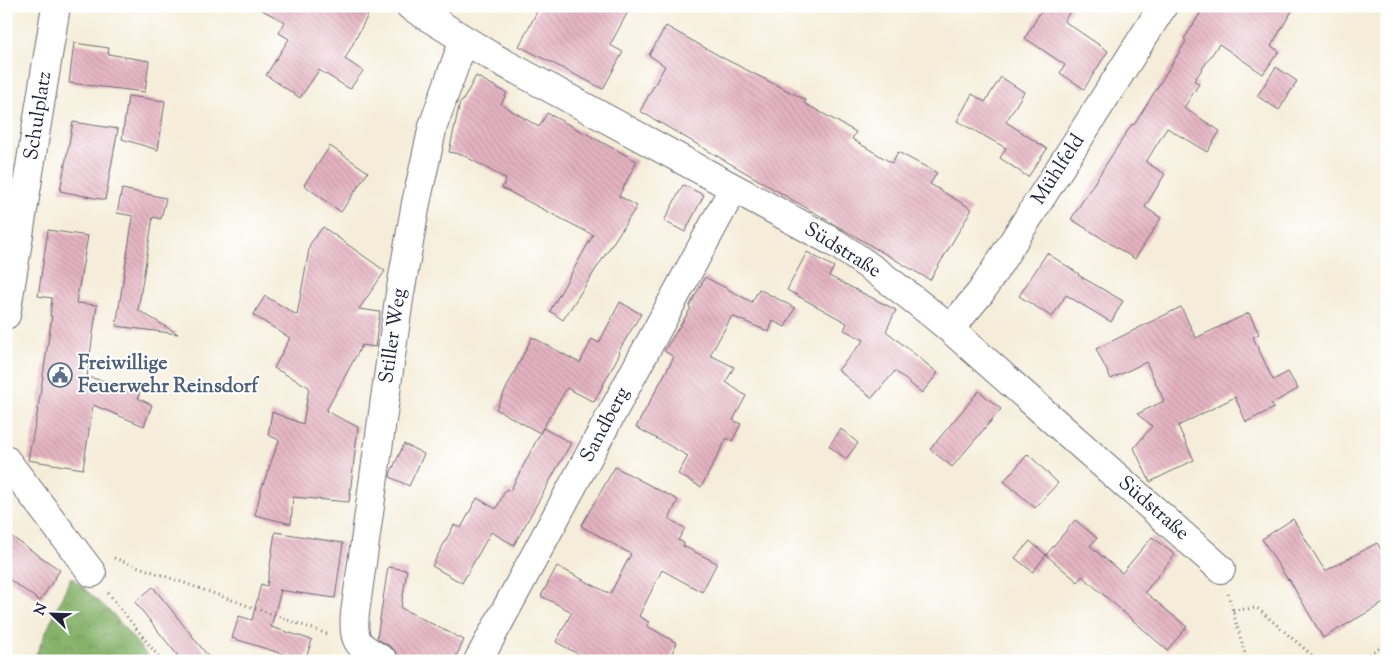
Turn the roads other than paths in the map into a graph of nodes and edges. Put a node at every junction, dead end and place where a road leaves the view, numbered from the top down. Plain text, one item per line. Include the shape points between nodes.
1 (56, 6) edge
2 (410, 6) edge
3 (1163, 6) edge
4 (466, 41) junction
5 (733, 189) junction
6 (6, 314) edge
7 (950, 329) junction
8 (6, 460) edge
9 (102, 565) road end
10 (1221, 569) road end
11 (384, 661) edge
12 (478, 661) edge

1 - 6 street, Schulplatz
2 - 4 street, Südstraße
3 - 7 street, Mühlfeld via 981,292
4 - 5 street, Südstraße
4 - 11 street, Stiller Weg via 458,53 432,126 412,221 355,613 355,638 360,646
5 - 7 street, Südstraße via 835,243
5 - 12 street, Sandberg
7 - 10 street, Südstraße
8 - 9 street

